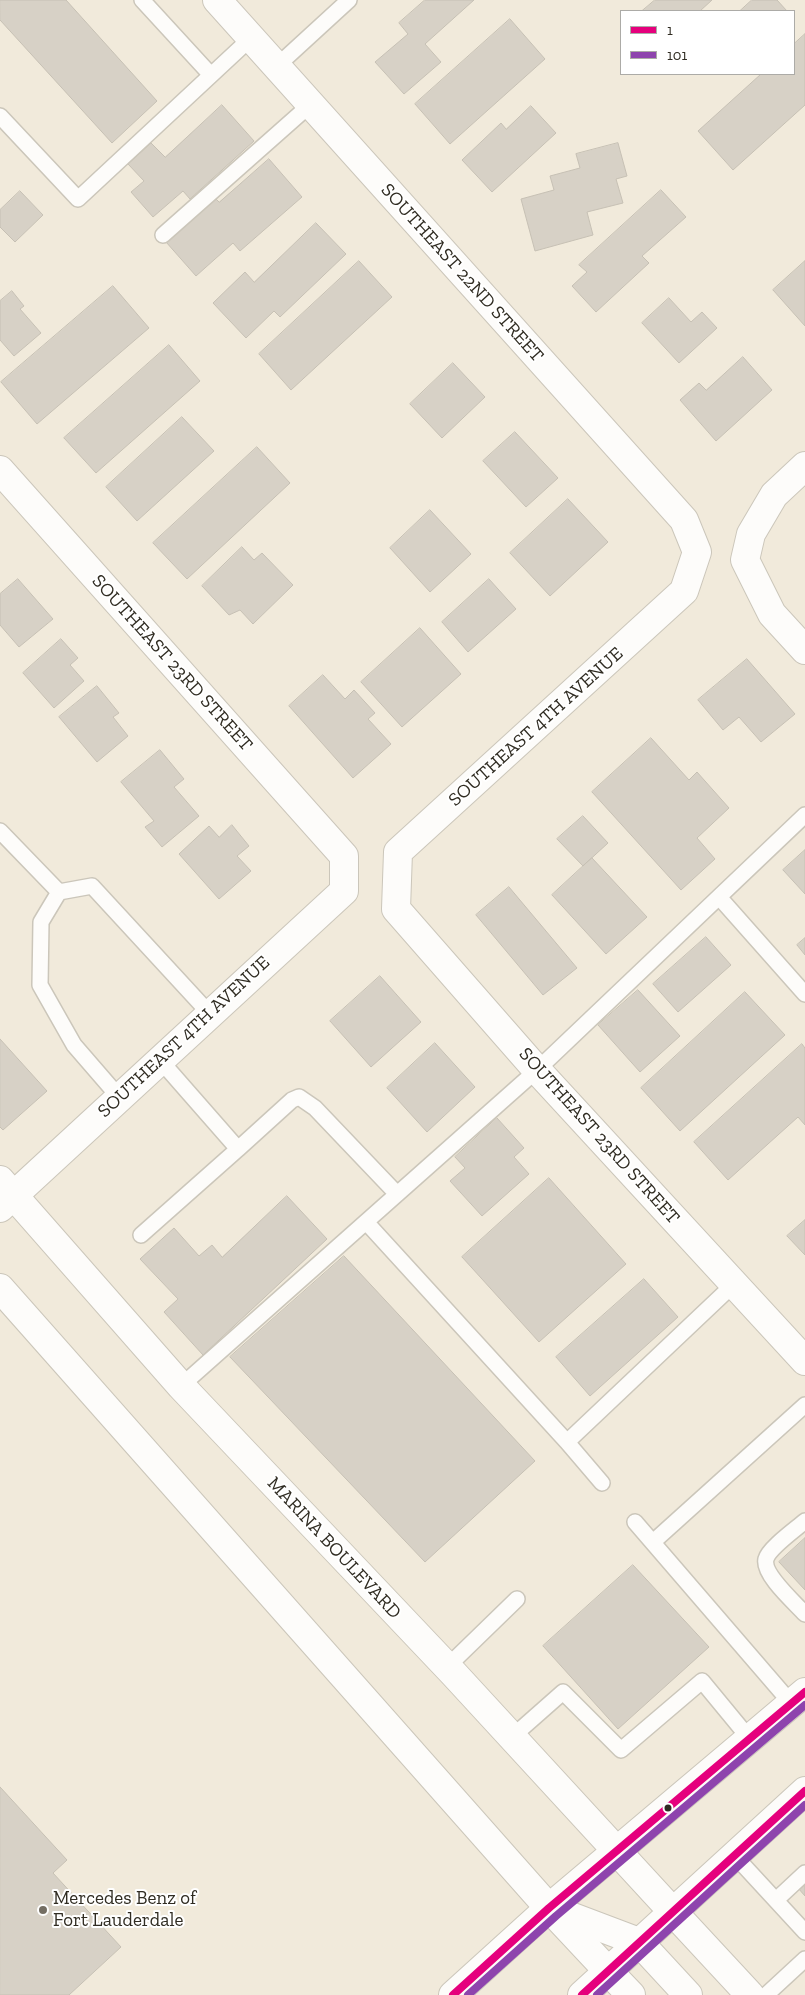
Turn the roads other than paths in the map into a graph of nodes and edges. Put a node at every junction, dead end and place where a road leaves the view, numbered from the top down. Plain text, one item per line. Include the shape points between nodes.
1 (142, 0) edge
2 (217, 0) edge
3 (349, 0) edge
4 (251, 38) junction
5 (277, 66) junction
6 (210, 74) junction
7 (311, 104) junction
8 (0, 116) edge
9 (163, 235) dead end
10 (805, 466) edge
11 (0, 470) edge
12 (697, 552) joint
13 (805, 650) edge
14 (805, 815) edge
15 (0, 831) edge
16 (344, 856) joint
17 (59, 892) junction
18 (719, 897) junction
19 (396, 909) joint
20 (805, 994) edge
21 (210, 1014) junction
22 (160, 1060) junction
23 (537, 1070) junction
24 (119, 1097) junction
25 (238, 1149) junction
26 (5, 1194) edge
27 (398, 1194) junction
28 (366, 1223) junction
29 (141, 1235) dead end
30 (734, 1284) junction
31 (0, 1288) edge
32 (805, 1361) edge
33 (181, 1386) junction
34 (805, 1405) edge
35 (567, 1442) junction
36 (602, 1483) dead end
37 (635, 1522) dead end
38 (805, 1522) edge
39 (653, 1542) junction
40 (517, 1599) dead end
41 (805, 1614) edge
42 (447, 1667) junction
43 (798, 1697) edge
44 (512, 1737) junction
45 (749, 1738) junction
46 (805, 1791) edge
47 (617, 1850) junction
48 (734, 1855) junction
49 (805, 1873) edge
50 (776, 1900) junction
51 (549, 1908) junction
52 (673, 1912) junction
53 (805, 1932) edge
54 (640, 1942) junction
55 (805, 1959) edge
56 (608, 1971) junction
57 (453, 1995) edge
58 (582, 1995) edge
59 (630, 1995) edge
60 (688, 1995) edge
61 (750, 1995) edge
62 (766, 1995) edge

1 - 6 lane
2 - 4 street, SOUTHEAST 22ND STREET
3 - 5 lane
4 - 5 street, SOUTHEAST 22ND STREET
4 - 6 lane
5 - 7 street, SOUTHEAST 22ND STREET
6 - 8 lane via 78,199
7 - 9 lane
7 - 12 street, SOUTHEAST 22ND STREET via 684,520
10 - 13 street via 774,495 750,534 745,560 772,614
11 - 16 street, SOUTHEAST 23RD STREET
12 - 19 street, SOUTHEAST 4TH AVENUE via 684,592 398,852
14 - 18 lane
15 - 17 lane
16 - 21 street, SOUTHEAST 4TH AVENUE via 344,891
17 - 21 lane via 92,886
17 - 24 lane via 42,922 40,985 74,1045
18 - 20 lane
18 - 23 lane
19 - 23 street, SOUTHEAST 23RD STREET
21 - 22 street, SOUTHEAST 4TH AVENUE
22 - 24 street, SOUTHEAST 4TH AVENUE
22 - 25 lane
23 - 27 lane
23 - 30 street, SOUTHEAST 23RD STREET
24 - 26 street, SOUTHEAST 4TH AVENUE
25 - 27 lane via 292,1100 299,1098 315,1108
25 - 29 lane
26 - 33 street, MARINA BOULEVARD
27 - 28 lane
28 - 33 lane
28 - 35 lane
30 - 32 street, SOUTHEAST 23RD STREET
30 - 35 lane
31 - 51 street
33 - 42 street, MARINA BOULEVARD
34 - 39 lane
35 - 36 lane
37 - 39 lane
38 - 41 lane via 766,1559 767,1570
39 - 43 lane
40 - 42 lane
42 - 44 street, MARINA BOULEVARD
43 - 45 street
44 - 45 lane via 563,1692 621,1750 702,1680
44 - 47 street, MARINA BOULEVARD
45 - 47 street
46 - 48 street
47 - 51 street
47 - 52 street, MARINA BOULEVARD
48 - 50 lane
48 - 52 street
49 - 50 lane
50 - 53 lane
51 - 54 street
51 - 56 street
51 - 57 street
52 - 54 street
52 - 61 street, MARINA BOULEVARD
54 - 56 street
54 - 60 street
55 - 62 lane
56 - 58 street
56 - 59 street

